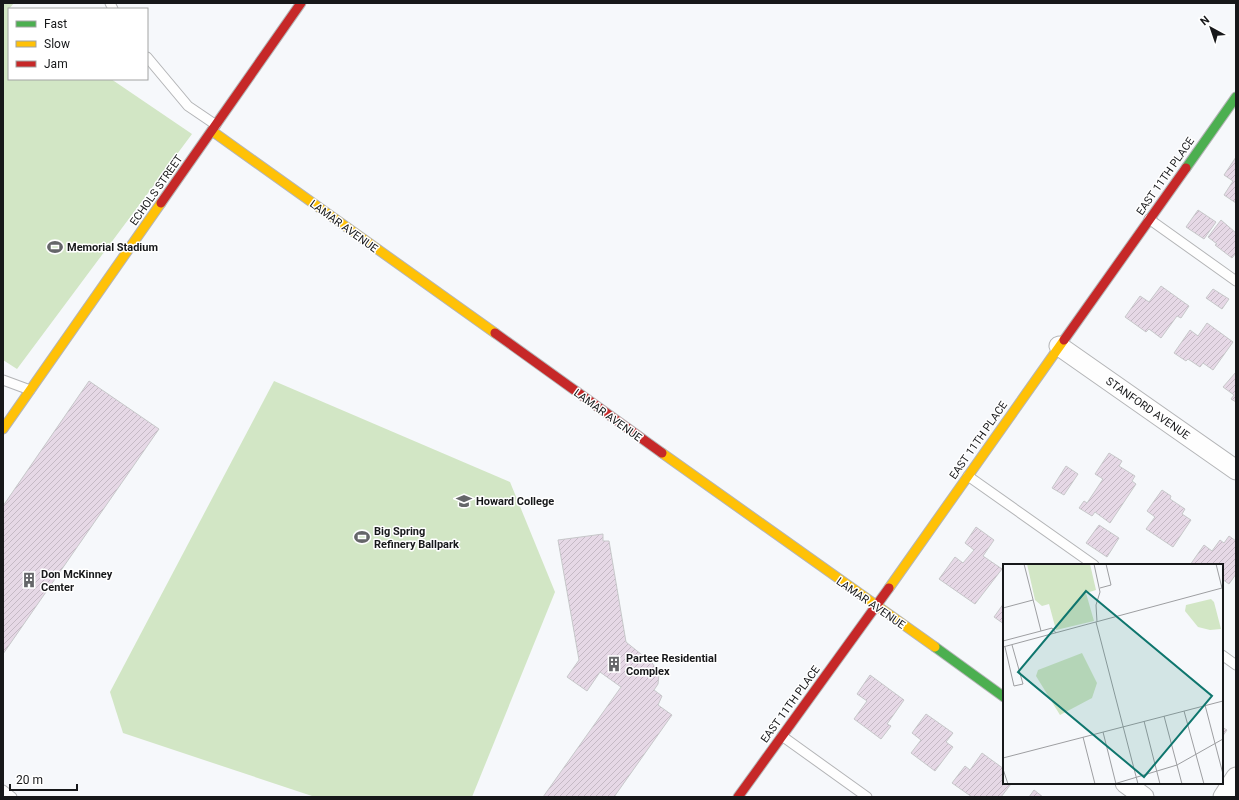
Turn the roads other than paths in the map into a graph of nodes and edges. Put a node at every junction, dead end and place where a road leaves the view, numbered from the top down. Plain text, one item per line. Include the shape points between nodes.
1 (301, 3) edge
2 (148, 58) edge
3 (1236, 97) edge
4 (214, 128) junction
5 (1149, 219) junction
6 (1236, 281) edge
7 (1059, 346) junction
8 (3, 380) edge
9 (30, 390) junction
10 (3, 429) edge
11 (1236, 470) edge
12 (968, 476) junction
13 (1093, 564) edge
14 (876, 606) junction
15 (1223, 656) edge
16 (1236, 665) edge
17 (1003, 696) edge
18 (782, 736) junction
19 (1236, 777) edge
20 (1126, 784) edge
21 (3, 790) edge
22 (12, 797) edge
23 (738, 797) edge
24 (867, 797) edge
25 (1144, 797) edge
26 (1222, 797) edge

1 - 4 street, ECHOLS STREET
2 - 4 lane via 188,106
3 - 5 street, EAST 11TH PLACE
4 - 9 street, ECHOLS STREET
4 - 14 street, LAMAR AVENUE
5 - 6 lane
5 - 7 street, EAST 11TH PLACE
7 - 11 street, STANFORD AVENUE
7 - 12 street, EAST 11TH PLACE
8 - 9 lane
9 - 10 street, ECHOLS STREET
12 - 13 lane
12 - 14 street, EAST 11TH PLACE
14 - 17 street, LAMAR AVENUE
14 - 18 street, EAST 11TH PLACE
15 - 16 lane
18 - 23 street, EAST 11TH PLACE
18 - 24 lane
19 - 26 street
20 - 25 street
21 - 22 lane

